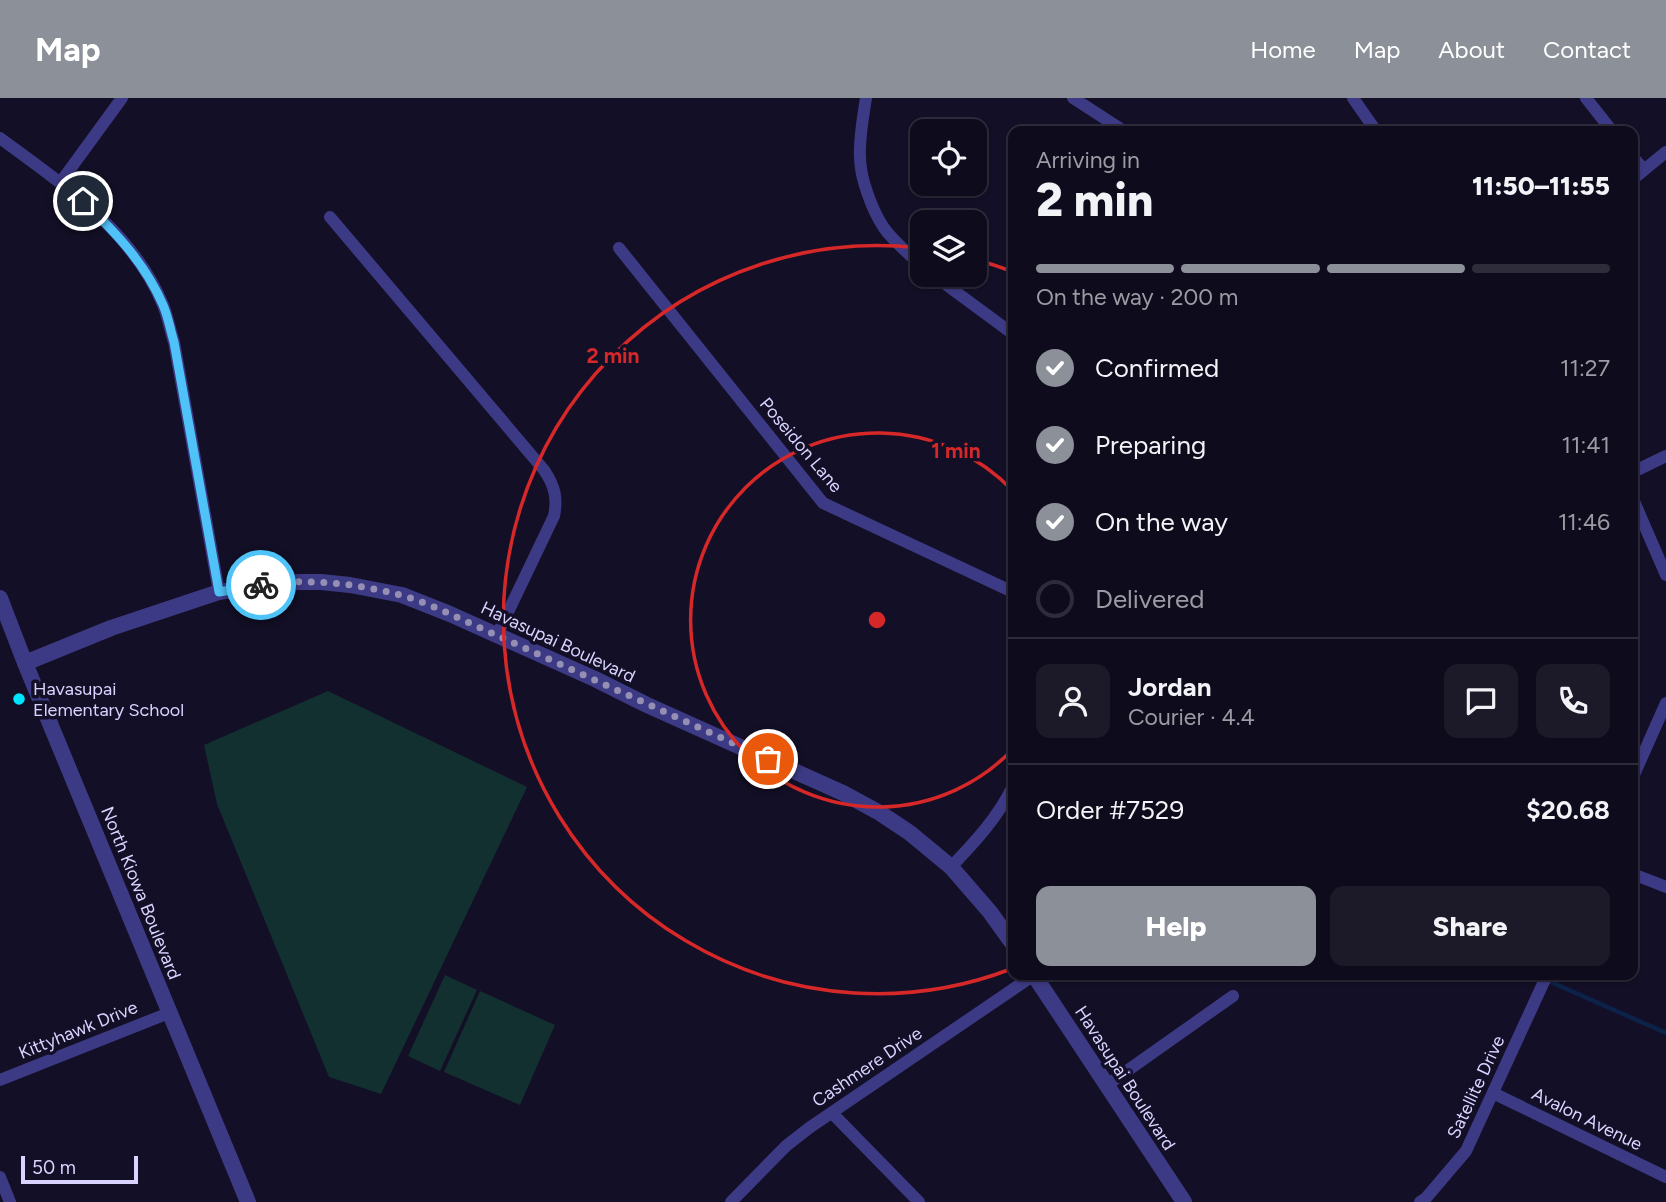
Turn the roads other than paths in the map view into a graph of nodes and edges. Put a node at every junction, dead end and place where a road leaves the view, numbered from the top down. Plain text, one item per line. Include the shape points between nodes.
1 (122, 98) edge
2 (866, 98) edge
3 (1073, 98) edge
4 (1353, 98) edge
5 (1586, 98) edge
6 (1116, 126) edge
7 (1373, 126) edge
8 (1608, 126) edge
9 (0, 138) edge
10 (1666, 152) edge
11 (1638, 162) edge
12 (1644, 170) junction
13 (1638, 175) edge
14 (60, 183) junction
15 (330, 217) dead end
16 (620, 248) dead end
17 (910, 255) edge
18 (949, 287) edge
19 (1008, 330) edge
20 (1666, 456) edge
21 (1638, 470) edge
22 (1638, 511) edge
23 (1666, 575) edge
24 (1008, 590) edge
25 (219, 592) junction
26 (0, 598) edge
27 (498, 635) junction
28 (25, 663) junction
29 (1666, 703) edge
30 (1638, 766) edge
31 (1008, 795) edge
32 (951, 867) junction
33 (1638, 876) edge
34 (1666, 887) edge
35 (1008, 937) edge
36 (1027, 980) edge
37 (1037, 980) edge
38 (1545, 980) edge
39 (1233, 996) dead end
40 (169, 1013) junction
41 (0, 1080) edge
42 (1107, 1085) junction
43 (1493, 1093) junction
44 (832, 1113) junction
45 (0, 1177) edge
46 (1666, 1177) edge
47 (10, 1202) edge
48 (248, 1202) edge
49 (731, 1202) edge
50 (919, 1202) edge
51 (1184, 1202) edge
52 (1420, 1202) edge

1 - 14 street
2 - 17 street via 860,135 863,179 883,227
3 - 6 street
4 - 7 street
5 - 8 street
9 - 14 street
10 - 12 street
11 - 12 street
12 - 13 street
14 - 25 street via 135,256 163,306 174,342
15 - 27 street via 544,470 556,493 554,516
16 - 24 street, Poseidon Lane via 823,503
18 - 19 street
20 - 21 street
22 - 23 street
25 - 27 street, Havasupai Boulevard via 283,582 350,585 402,595
25 - 28 street, Havasupai Boulevard
26 - 28 street, North Kiowa Boulevard
27 - 32 street, Havasupai Boulevard via 843,793 900,826
28 - 40 street, North Kiowa Boulevard
29 - 30 street
31 - 32 street via 995,817
32 - 35 street, Havasupai Boulevard
33 - 34 street
36 - 44 street, Cashmere Drive
37 - 42 street, Havasupai Boulevard
38 - 43 street, Satellite Drive
39 - 42 street
40 - 41 street, Kittyhawk Drive
40 - 48 street, North Kiowa Boulevard
42 - 51 street, Havasupai Boulevard
43 - 46 street, Avalon Avenue
43 - 52 street, Satellite Drive via 1466,1151
44 - 49 street, Cashmere Drive via 786,1146
44 - 50 street
45 - 47 street

